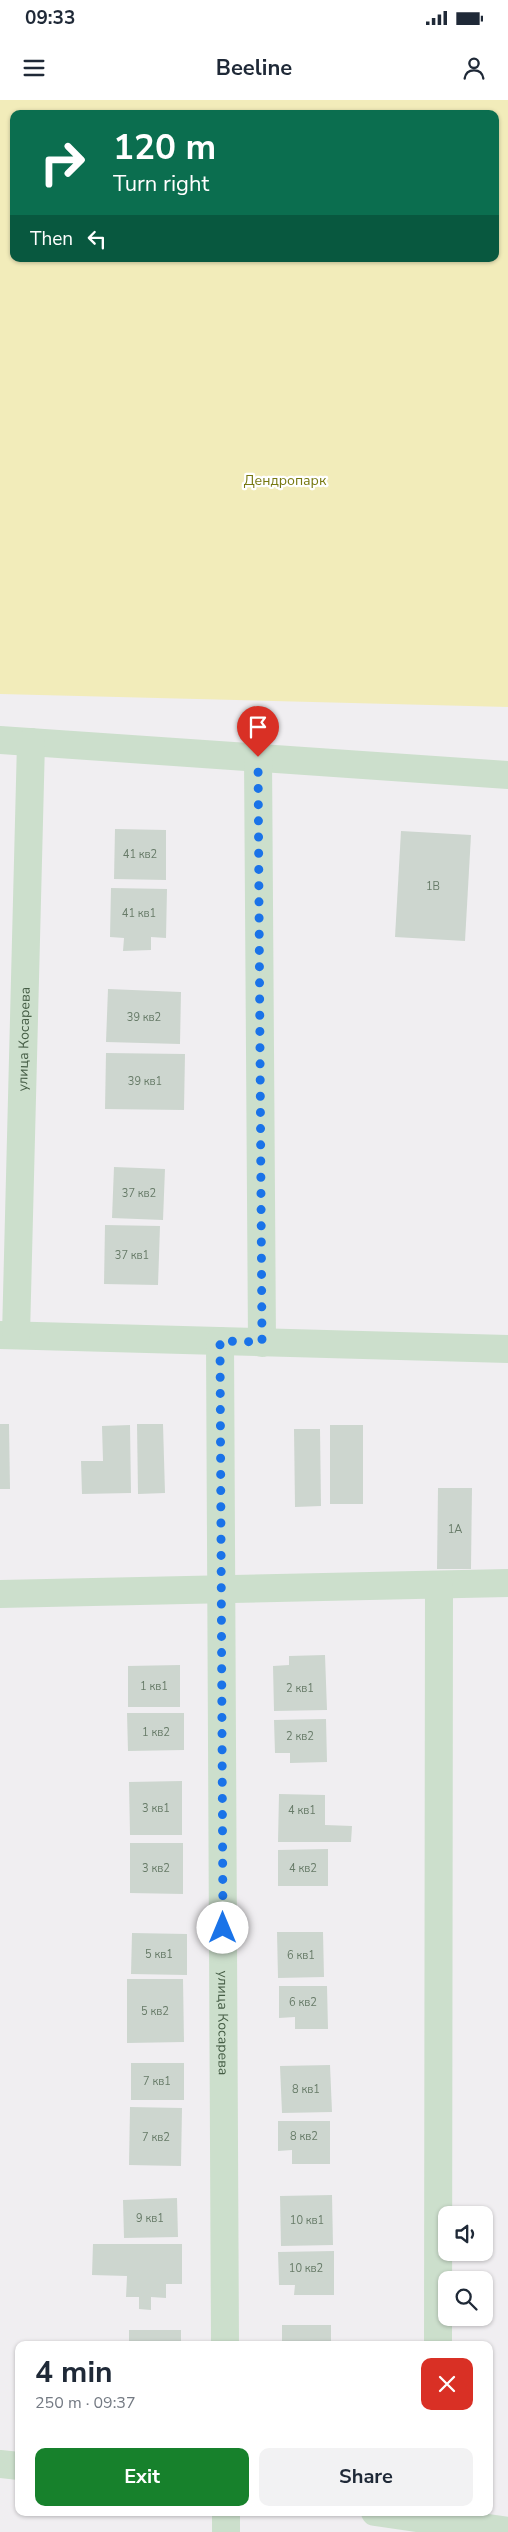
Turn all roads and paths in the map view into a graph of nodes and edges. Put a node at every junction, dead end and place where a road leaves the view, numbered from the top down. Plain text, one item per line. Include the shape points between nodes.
1 (0, 740) edge
2 (31, 742) junction
3 (258, 757) junction
4 (508, 775) edge
5 (8, 1335) edge
6 (220, 1341) junction
7 (262, 1342) junction
8 (508, 1349) edge
9 (508, 1583) edge
10 (439, 1586) junction
11 (221, 1591) junction
12 (0, 1594) edge
13 (225, 2341) edge
14 (438, 2341) edge
15 (0, 2464) edge
16 (15, 2466) edge
17 (226, 2516) edge
18 (426, 2516) edge
19 (508, 2531) edge
20 (226, 2532) edge

1 - 2 street
2 - 3 street
2 - 5 street, улица Косарева
3 - 4 street
3 - 7 street
5 - 6 street
6 - 7 street
6 - 11 street, улица Косарева
7 - 8 street
9 - 10 street
10 - 11 street
10 - 14 street
11 - 12 street
11 - 13 street, улица Косарева
15 - 16 street
17 - 20 street
18 - 19 street

